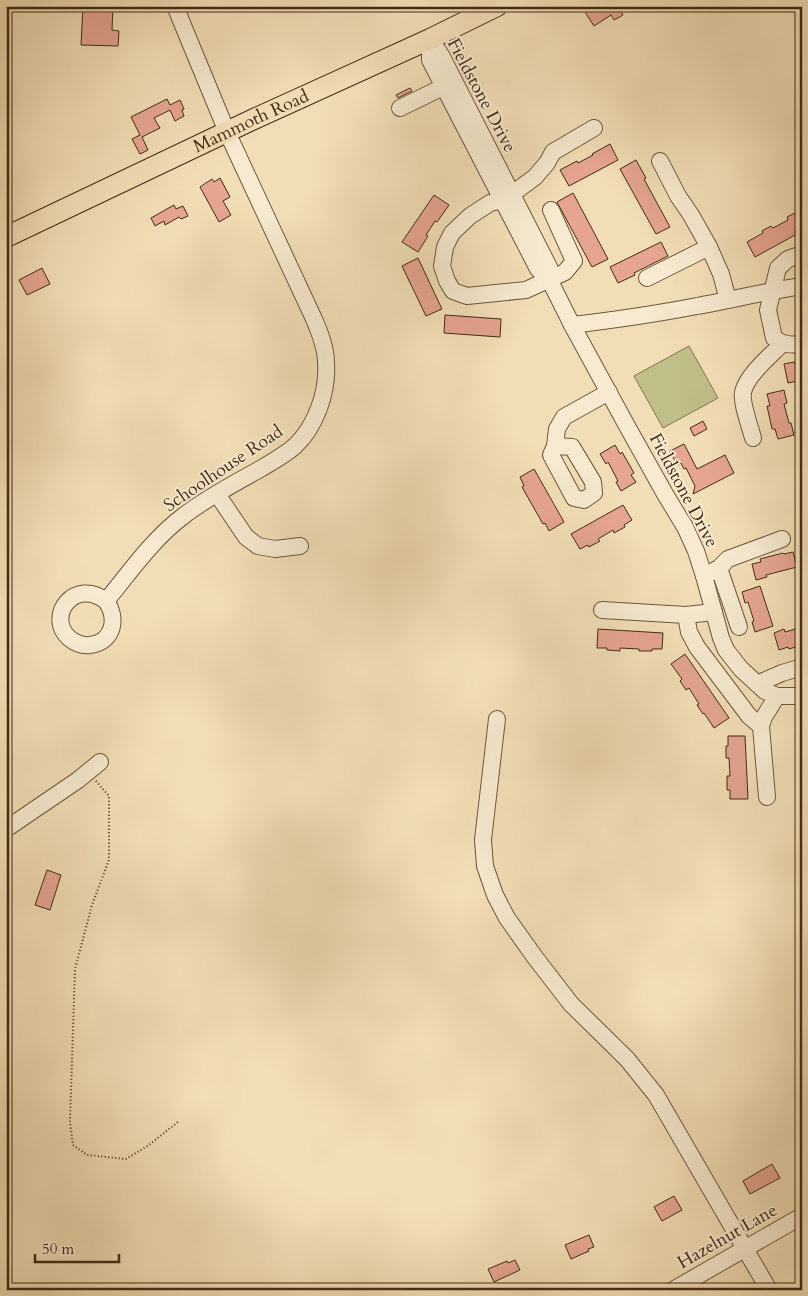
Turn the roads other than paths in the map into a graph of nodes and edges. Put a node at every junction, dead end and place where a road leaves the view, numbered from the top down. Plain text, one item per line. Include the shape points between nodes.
1 (176, 6) edge
2 (497, 6) edge
3 (430, 39) junction
4 (443, 87) junction
5 (400, 108) dead end
6 (594, 128) dead end
7 (228, 132) junction
8 (660, 161) dead end
9 (507, 197) junction
10 (551, 210) dead end
11 (6, 237) edge
12 (709, 247) junction
13 (802, 254) edge
14 (647, 278) dead end
15 (549, 279) junction
16 (802, 286) edge
17 (772, 290) junction
18 (728, 300) junction
19 (572, 325) junction
20 (782, 344) junction
21 (802, 344) edge
22 (609, 392) junction
23 (753, 438) dead end
24 (554, 446) dead end
25 (217, 494) junction
26 (782, 540) dead end
27 (300, 546) dead end
28 (711, 572) junction
29 (106, 601) dead end
30 (602, 610) dead end
31 (714, 612) junction
32 (686, 615) junction
33 (739, 626) dead end
34 (802, 666) edge
35 (757, 684) junction
36 (776, 696) junction
37 (802, 696) edge
38 (497, 719) dead end
39 (762, 726) junction
40 (94, 767) road end
41 (767, 797) dead end
42 (6, 829) edge
43 (802, 1216) edge
44 (746, 1248) junction
45 (673, 1290) edge
46 (769, 1290) edge

1 - 7 street, Schoolhouse Road
2 - 3 main road, Mammoth Road
3 - 4 street, Fieldstone Drive via 430,60
3 - 7 main road, Mammoth Road
3 - 9 street, Fieldstone Drive via 441,54
4 - 5 street
4 - 9 street, Fieldstone Drive
6 - 9 street via 553,152 535,177
7 - 11 main road, Mammoth Road
7 - 25 street, Schoolhouse Road via 314,319 323,341 326,363 319,410 295,446
8 - 12 street
9 - 15 street, Fieldstone Drive via 549,266
9 - 15 street via 470,216 452,233 445,247 442,266 447,281 453,291 467,296 526,290
10 - 15 street via 574,261 566,272
12 - 14 street
12 - 18 street
13 - 17 street via 788,259 778,268
15 - 19 street, Fieldstone Drive
16 - 17 street
17 - 18 street
17 - 20 street via 768,310 774,338
18 - 19 street
19 - 22 street, Fieldstone Drive
20 - 21 street
20 - 23 street via 749,380 743,393
22 - 24 street via 564,417
22 - 28 street, Fieldstone Drive via 696,551
25 - 27 street via 246,537 258,546 275,549
25 - 29 street, Schoolhouse Road via 166,532
26 - 28 street via 728,559
28 - 31 street, Fieldstone Drive
28 - 33 street
30 - 32 street
31 - 32 street
31 - 35 street, Fieldstone Drive via 726,650
32 - 39 street via 696,647 749,716
34 - 35 street
35 - 36 street, Fieldstone Drive
36 - 37 street
36 - 39 street
38 - 44 street via 483,840 485,866 495,895 523,941 572,1004 656,1094
39 - 41 street
40 - 42 street
43 - 44 street, Hazelnut Lane
44 - 45 street, Hazelnut Lane
44 - 46 street

